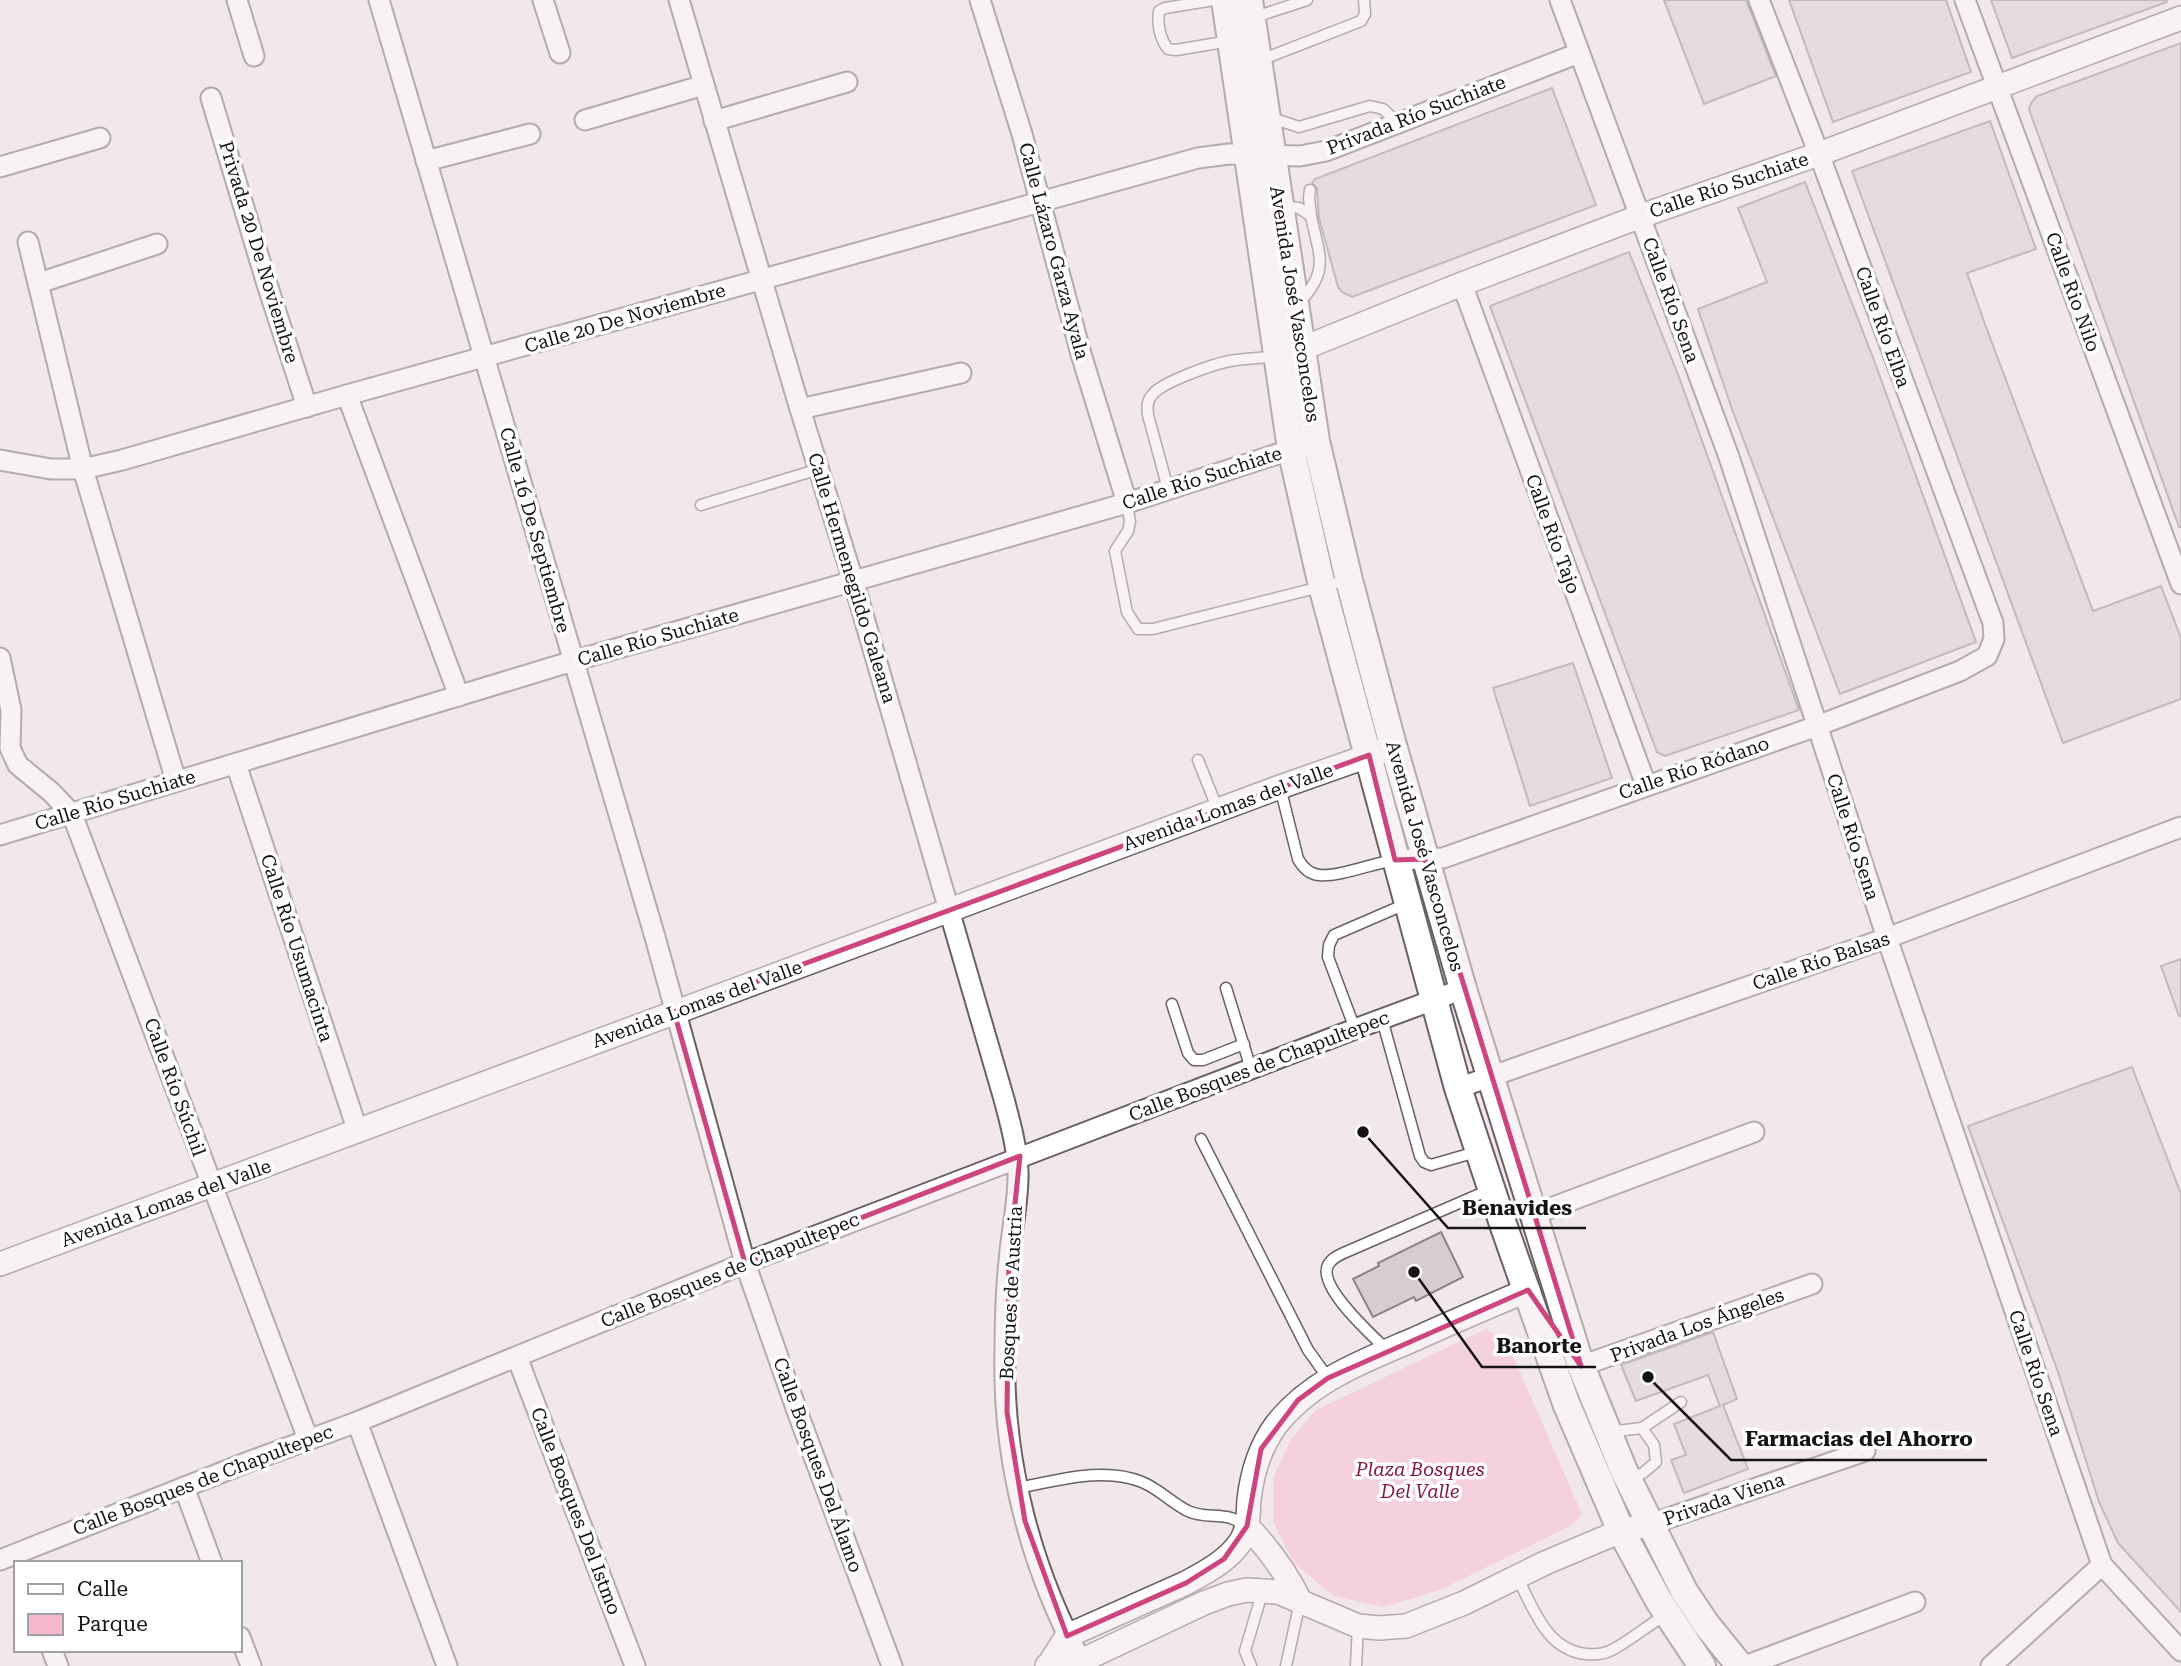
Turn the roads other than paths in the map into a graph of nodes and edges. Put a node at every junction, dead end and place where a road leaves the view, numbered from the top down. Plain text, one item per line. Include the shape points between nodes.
1 (239, 0) edge
2 (379, 0) edge
3 (543, 0) edge
4 (679, 0) edge
5 (980, 0) edge
6 (1214, 0) edge
7 (1225, 0) edge
8 (1307, 0) edge
9 (1364, 0) edge
10 (1560, 0) edge
11 (1759, 0) edge
12 (1965, 0) edge
13 (1250, 9) edge
14 (2181, 18) edge
15 (1231, 41) junction
16 (560, 53) dead end
17 (1579, 53) junction
18 (254, 56) dead end
19 (1258, 61) junction
20 (847, 82) dead end
21 (704, 85) junction
22 (1997, 86) junction
23 (211, 98) dead end
24 (1267, 116) junction
25 (585, 120) dead end
26 (714, 121) junction
27 (1398, 123) junction
28 (530, 134) dead end
29 (100, 138) dead end
30 (1819, 154) junction
31 (1261, 155) junction
32 (426, 161) junction
33 (0, 167) edge
34 (1310, 190) dead end
35 (1040, 202) junction
36 (1280, 206) junction
37 (1311, 216) junction
38 (1641, 216) junction
39 (28, 242) dead end
40 (157, 244) dead end
41 (762, 279) junction
42 (39, 283) junction
43 (1462, 284) junction
44 (1295, 308) junction
45 (1290, 352) junction
46 (484, 357) junction
47 (961, 373) dead end
48 (347, 395) junction
49 (307, 407) junction
50 (800, 409) junction
51 (1316, 441) junction
52 (1291, 449) junction
53 (0, 460) edge
54 (83, 469) junction
55 (819, 469) junction
56 (1168, 489) junction
57 (1127, 503) junction
58 (701, 505) dead end
59 (853, 580) junction
60 (1349, 580) junction
61 (2181, 584) edge
62 (1322, 586) junction
63 (1987, 656) joint
64 (0, 657) edge
65 (573, 661) junction
66 (459, 696) junction
67 (1817, 726) junction
68 (1395, 748) junction
69 (1369, 755) junction
70 (1198, 760) dead end
71 (236, 764) junction
72 (176, 781) junction
73 (1646, 785) junction
74 (1280, 787) junction
75 (1218, 810) junction
76 (72, 814) junction
77 (2181, 827) edge
78 (0, 835) edge
79 (1426, 859) junction
80 (1395, 860) junction
81 (1409, 903) junction
82 (951, 910) junction
83 (1887, 938) junction
84 (1226, 989) dead end
85 (1463, 989) junction
86 (1435, 999) junction
87 (1172, 1004) dead end
88 (674, 1012) junction
89 (1382, 1019) junction
90 (1355, 1029) junction
91 (1244, 1044) junction
92 (1251, 1069) junction
93 (1489, 1077) junction
94 (1458, 1088) junction
95 (358, 1132) junction
96 (1754, 1132) dead end
97 (1201, 1139) dead end
98 (1480, 1150) junction
99 (1017, 1158) junction
100 (211, 1185) junction
101 (1493, 1189) junction
102 (1532, 1215) junction
103 (745, 1263) junction
104 (0, 1264) edge
105 (1812, 1284) dead end
106 (1528, 1290) junction
107 (1387, 1350) junction
108 (517, 1357) junction
109 (1581, 1366) junction
110 (1328, 1378) junction
111 (1681, 1402) dead end
112 (357, 1422) junction
113 (1642, 1428) junction
114 (1608, 1432) junction
115 (308, 1439) junction
116 (1865, 1451) dead end
117 (1628, 1480) junction
118 (184, 1487) junction
119 (1018, 1488) junction
120 (1651, 1524) junction
121 (1247, 1526) junction
122 (1621, 1531) junction
123 (12, 1559) edge
124 (211, 1561) edge
125 (2102, 1565) junction
126 (1517, 1576) junction
127 (1263, 1590) junction
128 (1300, 1601) junction
129 (1915, 1602) dead end
130 (1667, 1614) junction
131 (1357, 1626) junction
132 (1067, 1636) junction
133 (242, 1642) edge
134 (2181, 1651) edge
135 (1082, 1663) edge
136 (1048, 1665) edge
137 (251, 1666) edge
138 (447, 1666) edge
139 (635, 1666) edge
140 (892, 1666) edge
141 (1251, 1666) edge
142 (1286, 1666) edge
143 (1356, 1666) edge
144 (1702, 1666) edge
145 (1742, 1666) edge
146 (1991, 1666) edge

1 - 18 street
2 - 32 street, Calle 16 De Septiembre
3 - 16 street
4 - 21 street, Calle Hermenegildo Galeana
5 - 35 street, Calle Lázaro Garza Ayala
6 - 15 lane via 1159,11 1162,41 1176,50
7 - 15 main road, Avenida José Vasconcelos
8 - 13 lane
9 - 19 lane via 1361,21
10 - 17 street, Calle Río Sena
11 - 30 street, Calle Río Elba
12 - 22 street, Calle Rio Nilo
13 - 19 main road, Avenida José Vasconcelos
14 - 22 street, Calle Río Suchiate
15 - 31 main road, Avenida José Vasconcelos
17 - 27 street, Privada Río Suchiate
17 - 38 street, Calle Río Sena
19 - 24 main road, Avenida José Vasconcelos
20 - 26 street
21 - 25 street
21 - 26 street, Calle Hermenegildo Galeana
22 - 30 street, Calle Río Suchiate
22 - 61 street, Calle Rio Nilo
23 - 49 street, Privada 20 De Noviembre
24 - 27 lane via 1299,127 1370,106 1383,109
24 - 31 main road, Avenida José Vasconcelos
26 - 41 street, Calle Hermenegildo Galeana
27 - 31 street, Privada Río Suchiate via 1326,151
28 - 32 street
29 - 33 street
30 - 38 street, Calle Río Suchiate
30 - 63 street, Calle Río Elba via 1993,623 1994,639
31 - 35 street, Calle 20 De Noviembre via 1198,158
31 - 36 main road, Avenida José Vasconcelos
31 - 45 main road, Avenida José Vasconcelos
32 - 46 street, Calle 16 De Septiembre
34 - 37 lane
35 - 41 street, Calle 20 De Noviembre
35 - 57 street, Calle Lázaro Garza Ayala
36 - 37 lane via 1299,208
36 - 44 main road, Avenida José Vasconcelos
37 - 44 lane via 1321,270 1312,290
38 - 43 street, Calle Río Suchiate
38 - 67 street, Calle Río Sena via 1729,457
39 - 42 street
40 - 42 street
41 - 46 street, Calle 20 De Noviembre
41 - 50 street, Calle Hermenegildo Galeana
42 - 54 street
43 - 45 street, Calle Río Suchiate
43 - 73 street, Calle Río Tajo
44 - 45 main road, Avenida José Vasconcelos
45 - 51 main road, Avenida José Vasconcelos
45 - 52 main road, Avenida José Vasconcelos
45 - 56 lane via 1226,361 1175,380 1152,395 1148,415
46 - 48 street, Calle 20 De Noviembre
46 - 65 street, Calle 16 De Septiembre
47 - 50 street
48 - 49 street, Calle 20 De Noviembre
48 - 66 street
49 - 54 street, Calle 20 De Noviembre
50 - 55 street, Calle Hermenegildo Galeana
51 - 52 street, Calle Río Suchiate
51 - 60 main road, Avenida José Vasconcelos
52 - 56 street, Calle Río Suchiate
52 - 62 main road, Avenida José Vasconcelos
53 - 54 street, Calle 20 De Noviembre
54 - 72 street
55 - 58 lane
55 - 59 street, Calle Hermenegildo Galeana
56 - 57 street, Calle Río Suchiate
57 - 59 street, Calle Río Suchiate
57 - 62 lane via 1128,531 1115,551 1127,612 1138,629
59 - 65 street, Calle Río Suchiate
59 - 82 street, Calle Hermenegildo Galeana
60 - 62 lane
60 - 68 main road, Avenida José Vasconcelos
62 - 69 main road, Avenida José Vasconcelos
63 - 67 street, Calle Río Ródano via 1961,671
64 - 76 street via 11,710 10,748 18,765
65 - 66 street, Calle Río Suchiate
65 - 88 street, Calle 16 De Septiembre
66 - 71 street, Calle Río Suchiate
67 - 73 street, Calle Río Ródano
67 - 83 street, Calle Río Sena
68 - 69 street, Avenida Lomas del Valle
68 - 79 main road, Avenida José Vasconcelos
69 - 74 street, Avenida Lomas del Valle
69 - 80 main road, Avenida José Vasconcelos
70 - 75 lane
71 - 72 street, Calle Río Suchiate
71 - 95 street, Calle Río Usumacinta
72 - 76 street, Calle Río Suchiate
73 - 79 street, Calle Río Ródano via 1443,858
74 - 75 street, Avenida Lomas del Valle
74 - 80 lane via 1303,868 1320,875
75 - 82 street, Avenida Lomas del Valle
76 - 78 street, Calle Río Suchiate
76 - 100 street, Calle Río Súchil
77 - 83 street, Calle Río Balsas
79 - 80 street, Calle Río Ródano
79 - 85 main road, Avenida José Vasconcelos
80 - 81 main road, Avenida José Vasconcelos
81 - 86 main road, Avenida José Vasconcelos
81 - 90 lane via 1334,935 1329,945 1328,957
82 - 88 street, Avenida Lomas del Valle
82 - 99 street, Calle Hermenegildo Galeana
83 - 93 street, Calle Río Balsas
83 - 125 street, Calle Río Sena
84 - 91 lane
85 - 86 street, Calle Bosques de Chapultepec
85 - 93 main road, Avenida José Vasconcelos
86 - 89 street, Calle Bosques de Chapultepec
86 - 94 main road, Avenida José Vasconcelos
87 - 91 lane via 1194,1060
88 - 95 street, Avenida Lomas del Valle
88 - 103 street, Calle 16 De Septiembre
89 - 90 street, Calle Bosques de Chapultepec
89 - 98 lane via 1424,1162 1431,1165
90 - 92 street, Calle Bosques de Chapultepec
91 - 92 lane
92 - 99 street, Calle Bosques de Chapultepec
93 - 94 street, Calle Río Balsas
93 - 102 main road, Avenida José Vasconcelos
94 - 98 main road, Avenida José Vasconcelos
95 - 100 street, Avenida Lomas del Valle
96 - 102 street
97 - 110 lane via 1308,1350
98 - 101 main road, Avenida José Vasconcelos
99 - 103 street, Calle Bosques de Chapultepec
99 - 119 street, Bosques de Austria via 1005,1353 1007,1412
100 - 104 street, Avenida Lomas del Valle
100 - 115 street, Calle Río Súchil
101 - 106 main road, Avenida José Vasconcelos
101 - 107 lane via 1328,1264 1326,1271 1336,1293
102 - 109 main road, Avenida José Vasconcelos
103 - 108 street, Calle Bosques de Chapultepec
103 - 140 street, Calle Bosques Del Álamo
105 - 109 street, Privada Los Ángeles
106 - 107 street
106 - 109 main road
106 - 122 main road, Avenida José Vasconcelos via 1566,1403
107 - 110 street
108 - 112 street, Calle Bosques de Chapultepec
108 - 139 street, Calle Bosques Del Istmo
109 - 114 main road, Avenida José Vasconcelos
110 - 121 street via 1298,1400 1261,1449
111 - 113 lane
112 - 115 street, Calle Bosques de Chapultepec
112 - 138 street
113 - 114 lane
113 - 117 lane via 1654,1445 1656,1462
114 - 117 main road, Avenida José Vasconcelos
115 - 118 street, Calle Bosques de Chapultepec
116 - 120 street, Privada Viena
117 - 120 main road, Avenida José Vasconcelos
118 - 123 street, Calle Bosques de Chapultepec
118 - 124 street
119 - 121 lane via 1086,1476 1121,1476 1162,1492 1198,1515 1231,1518
119 - 132 street, Bosques de Austria via 1041,1570
120 - 122 street, Privada Viena
120 - 145 main road, Avenida José Vasconcelos via 1684,1591
121 - 128 street via 1291,1582
121 - 132 street via 1234,1549 1205,1573
122 - 126 street, Privada Viena
122 - 130 main road, Avenida José Vasconcelos
125 - 134 street, Calle Río Sena
125 - 146 street
126 - 130 lane via 1549,1635 1576,1653 1611,1651
126 - 131 street, Privada Viena via 1406,1626
127 - 128 street
127 - 135 street via 1204,1603
127 - 141 lane via 1245,1651
128 - 131 street
128 - 142 lane
129 - 145 street
130 - 144 main road, Avenida José Vasconcelos
131 - 143 lane
132 - 135 street, Bosques de Austria
132 - 136 street
133 - 137 street
135 - 136 street

